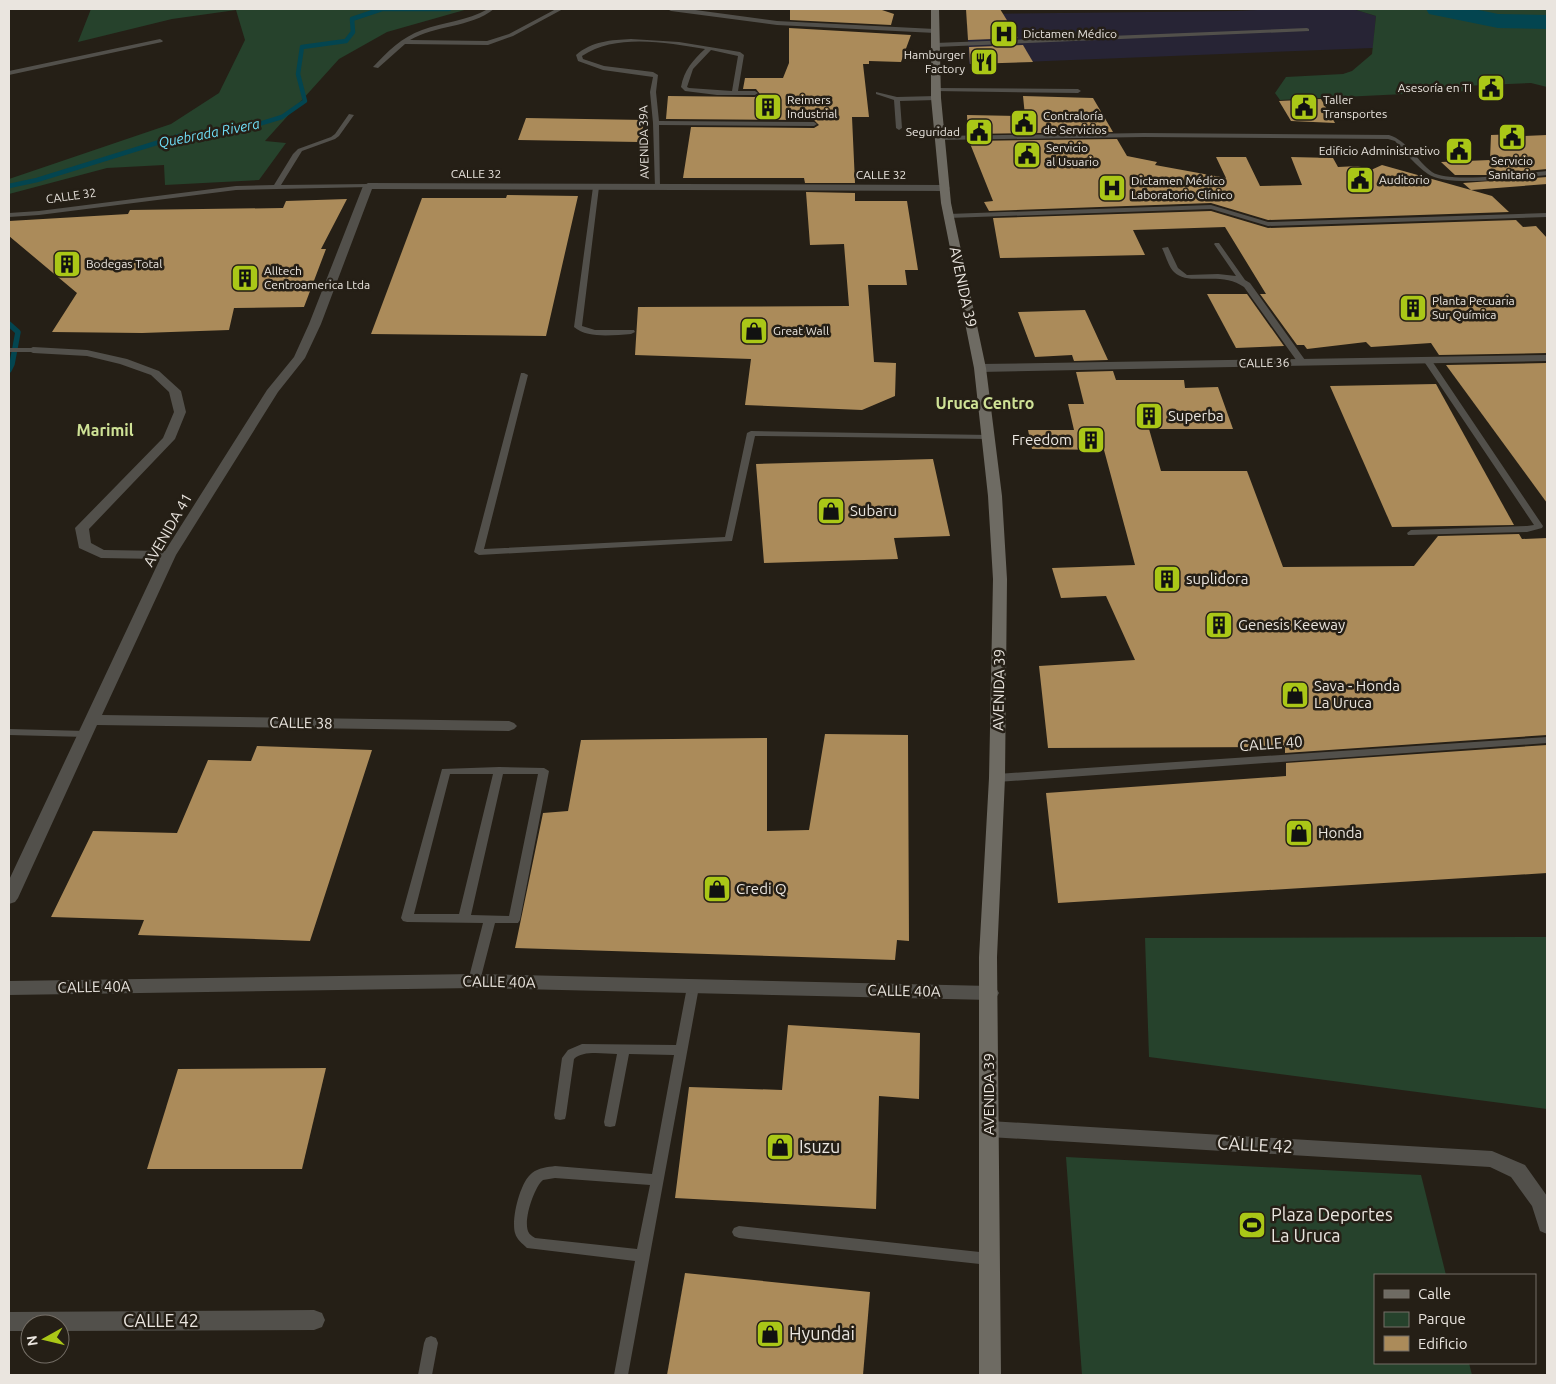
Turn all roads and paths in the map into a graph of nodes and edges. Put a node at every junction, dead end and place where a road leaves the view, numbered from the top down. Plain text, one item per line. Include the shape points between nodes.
1 (491, 9) edge
2 (560, 9) edge
3 (671, 9) edge
4 (935, 9) edge
5 (1308, 30) dead end
6 (935, 31) junction
7 (160, 41) dead end
8 (403, 42) junction
9 (935, 46) junction
10 (710, 48) junction
11 (376, 67) dead end
12 (9, 73) edge
13 (1078, 91) dead end
14 (735, 93) junction
15 (755, 93) dead end
16 (878, 93) dead end
17 (936, 94) junction
18 (897, 99) junction
19 (351, 114) dead end
20 (656, 123) junction
21 (814, 124) dead end
22 (899, 128) dead end
23 (940, 138) junction
24 (1547, 173) edge
25 (277, 186) junction
26 (368, 186) junction
27 (596, 187) junction
28 (657, 187) junction
29 (945, 188) junction
30 (9, 215) edge
31 (1547, 215) edge
32 (948, 216) junction
33 (1217, 244) dead end
34 (1166, 248) dead end
35 (1242, 280) junction
36 (631, 332) dead end
37 (9, 350) edge
38 (34, 350) joint
39 (1547, 358) edge
40 (1427, 360) junction
41 (1302, 362) junction
42 (980, 368) junction
43 (524, 375) dead end
44 (990, 437) junction
45 (1411, 533) dead end
46 (169, 555) junction
47 (93, 720) junction
48 (509, 726) dead end
49 (9, 732) edge
50 (86, 734) junction
51 (1547, 740) edge
52 (499, 770) junction
53 (997, 778) junction
54 (9, 898) edge
55 (464, 919) junction
56 (490, 919) junction
57 (474, 982) junction
58 (693, 987) junction
59 (9, 988) edge
60 (990, 993) junction
61 (624, 1049) junction
62 (682, 1050) junction
63 (560, 1115) dead end
64 (610, 1122) dead end
65 (989, 1129) junction
66 (658, 1180) junction
67 (1547, 1225) edge
68 (739, 1232) dead end
69 (643, 1256) junction
70 (989, 1259) junction
71 (314, 1320) dead end
72 (9, 1322) edge
73 (431, 1343) dead end
74 (425, 1375) edge
75 (621, 1375) edge
76 (990, 1375) edge

1 - 8 lane via 415,34
2 - 8 lane via 488,43
3 - 6 street via 777,23
4 - 6 main road, AVENIDA 39
5 - 9 lane
6 - 9 main road, AVENIDA 39
7 - 12 lane
8 - 11 lane
9 - 17 main road, AVENIDA 39
10 - 14 lane via 741,55
10 - 14 lane via 689,68 684,87 696,92
10 - 20 lane, AVENIDA 39A via 612,41 597,44 579,55 580,60 603,68 656,76
13 - 17 lane
14 - 15 lane
16 - 18 lane
17 - 18 lane
17 - 23 main road, AVENIDA 39
18 - 22 lane
19 - 25 lane via 333,138 300,150
20 - 21 lane
20 - 28 lane, AVENIDA 39A
23 - 24 lane via 1144,135 1389,137 1397,140 1431,174 1437,176
23 - 29 main road, AVENIDA 39
25 - 26 lane, CALLE 32
25 - 30 lane, CALLE 32 via 178,194
26 - 27 street, CALLE 32
26 - 46 street, AVENIDA 41 via 299,358 273,390
27 - 28 street, CALLE 32
27 - 36 lane via 578,327 589,331
28 - 29 street, CALLE 32
29 - 32 main road, AVENIDA 39
31 - 32 lane via 1268,224 1211,207
32 - 42 main road, AVENIDA 39
33 - 35 lane
34 - 35 lane via 1175,271 1186,277 1234,277
35 - 41 lane
37 - 38 lane
38 - 46 street via 88,353 123,361 155,373 175,391 180,412 169,439 82,528 84,545 101,554
39 - 40 street, CALLE 36
40 - 41 street, CALLE 36
40 - 45 lane via 1539,526
41 - 42 street, CALLE 36
42 - 44 main road, AVENIDA 39
43 - 44 lane via 479,552 730,539 751,433
44 - 53 main road, AVENIDA 39 via 1000,579
46 - 47 street, AVENIDA 41
47 - 48 street, CALLE 38
47 - 50 street, AVENIDA 41
49 - 50 lane
50 - 54 street, AVENIDA 41
51 - 53 lane, CALLE 40
52 - 55 lane
52 - 55 lane via 446,772 406,918
52 - 56 lane via 544,771 514,920
53 - 60 main road, AVENIDA 39 via 988,957
55 - 56 lane
56 - 57 lane
57 - 58 street, CALLE 40A
57 - 59 street, CALLE 40A
58 - 60 street, CALLE 40A
58 - 62 lane
60 - 65 main road, AVENIDA 39
61 - 62 lane
61 - 63 lane via 582,1049 572,1053 568,1058
61 - 64 lane
62 - 66 lane
65 - 67 street, CALLE 42 via 1492,1159 1518,1171 1541,1203
65 - 70 main road, AVENIDA 39
66 - 69 lane
66 - 69 lane via 555,1172 542,1174 530,1186 520,1225 522,1236 532,1244
68 - 70 lane
69 - 75 lane
70 - 76 main road, AVENIDA 39
71 - 72 street, CALLE 42
73 - 74 lane

